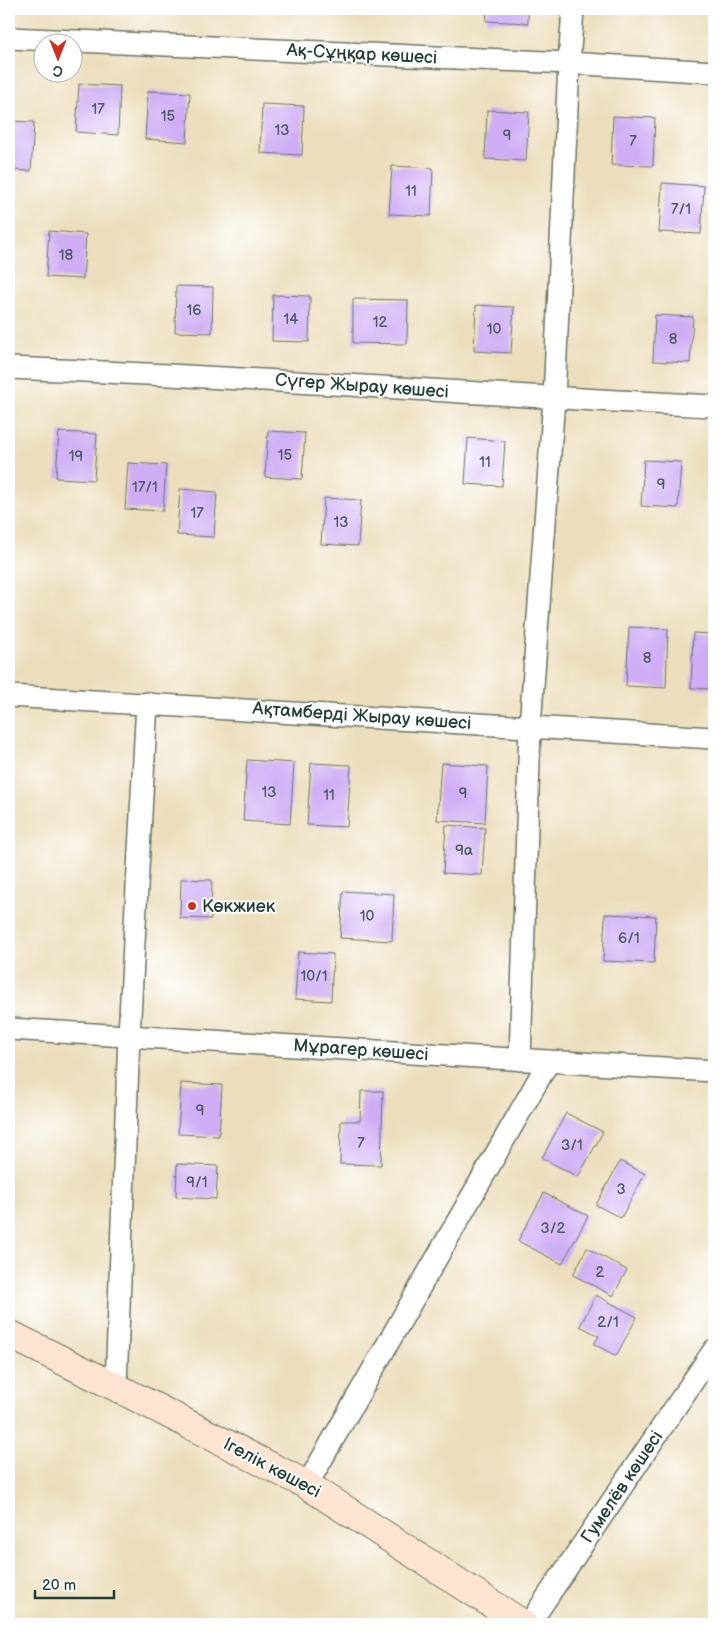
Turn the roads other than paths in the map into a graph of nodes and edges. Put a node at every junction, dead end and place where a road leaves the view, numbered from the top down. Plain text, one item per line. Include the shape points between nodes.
1 (574, 9) edge
2 (9, 38) edge
3 (569, 64) junction
4 (714, 72) edge
5 (9, 368) edge
6 (554, 399) junction
7 (714, 406) edge
8 (9, 696) edge
9 (147, 703) junction
10 (530, 727) junction
11 (714, 738) edge
12 (9, 1029) edge
13 (129, 1035) junction
14 (520, 1060) junction
15 (549, 1062) junction
16 (714, 1071) edge
17 (9, 1334) edge
18 (714, 1350) edge
19 (116, 1387) junction
20 (306, 1485) junction
21 (523, 1624) edge
22 (529, 1624) edge

1 - 3 street
2 - 3 street, Ақ-Сұңқар көшесі
3 - 4 street, Ақ-Сұңқар көшесі
3 - 6 street
5 - 6 street, Сүгер Жырау көшесі via 150,373
6 - 7 street, Сүгер Жырау көшесі
6 - 10 street
8 - 9 street, Ақтамберді Жырау көшесі
9 - 10 street, Ақтамберді Жырау көшесі
9 - 13 street
10 - 11 street, Ақтамберді Жырау көшесі
10 - 14 street
12 - 13 street, Мұрагер көшесі
13 - 14 street, Мұрагер көшесі
13 - 19 street
14 - 15 street, Мұрагер көшесі
15 - 16 street, Мұрагер көшесі
15 - 20 street
17 - 19 main road, Ігелік көшесі
18 - 22 street, Гумелёв көшесі
19 - 20 main road, Ігелік көшесі
20 - 21 main road, Ігелік көшесі

